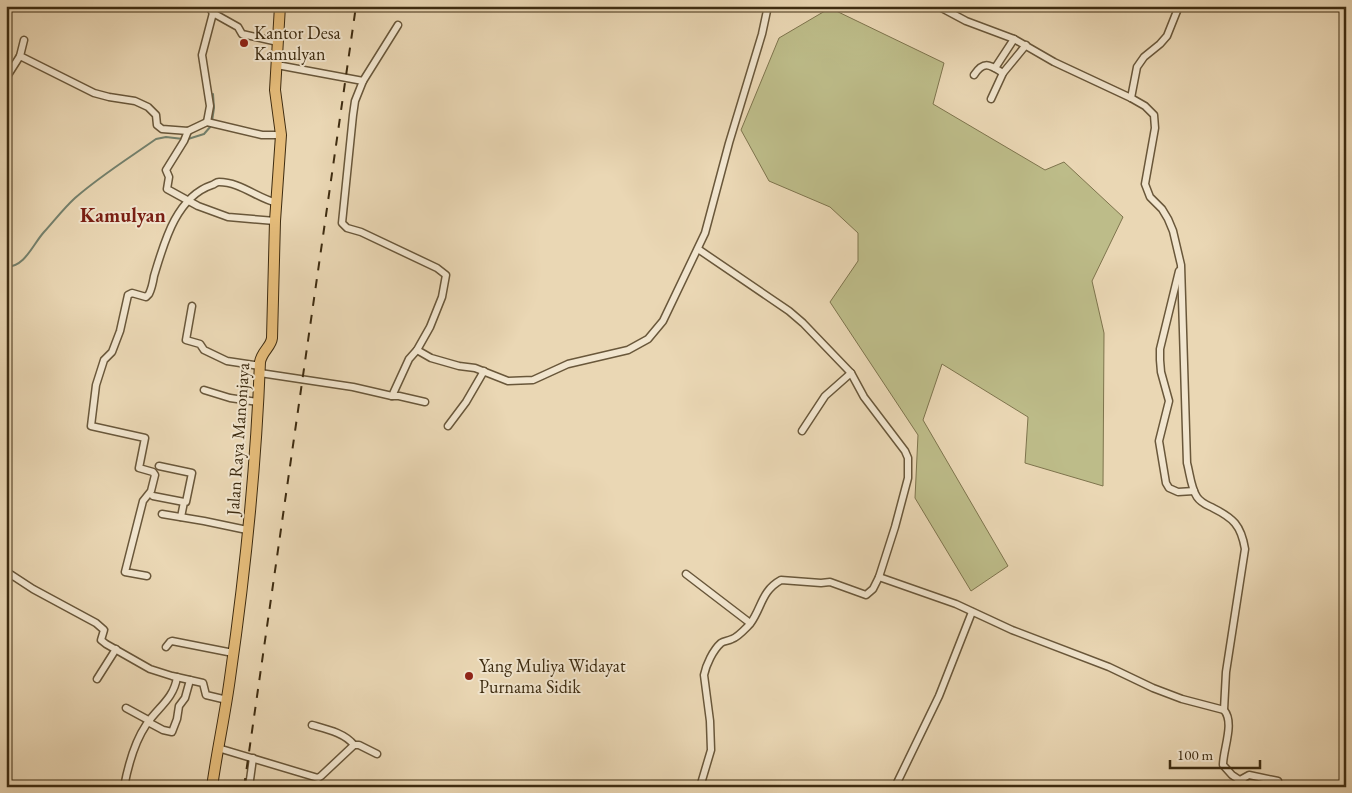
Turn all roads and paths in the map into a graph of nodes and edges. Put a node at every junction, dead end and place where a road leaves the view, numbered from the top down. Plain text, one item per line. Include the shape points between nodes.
1 (208, 6) edge
2 (280, 6) edge
3 (768, 6) edge
4 (938, 6) edge
5 (1179, 6) edge
6 (213, 13) junction
7 (398, 25) dead end
8 (1014, 38) junction
9 (24, 40) dead end
10 (278, 42) junction
11 (1026, 45) junction
12 (20, 56) junction
13 (277, 65) junction
14 (995, 68) junction
15 (1003, 72) junction
16 (974, 74) dead end
17 (6, 78) edge
18 (363, 81) junction
19 (1131, 98) junction
20 (991, 99) dead end
21 (207, 122) junction
22 (281, 135) junction
23 (186, 137) junction
24 (187, 201) junction
25 (276, 203) junction
26 (275, 221) junction
27 (698, 249) junction
28 (1181, 265) junction
29 (192, 306) dead end
30 (417, 350) junction
31 (260, 370) junction
32 (484, 371) junction
33 (851, 373) junction
34 (204, 390) dead end
35 (392, 396) junction
36 (258, 402) junction
37 (425, 402) dead end
38 (448, 426) dead end
39 (802, 431) dead end
40 (159, 466) dead end
41 (1194, 491) junction
42 (153, 496) dead end
43 (184, 502) junction
44 (162, 514) dead end
45 (181, 517) junction
46 (247, 530) junction
47 (7, 572) edge
48 (686, 574) dead end
49 (146, 576) dead end
50 (879, 577) junction
51 (972, 612) junction
52 (750, 623) junction
53 (166, 647) dead end
54 (116, 650) junction
55 (233, 653) junction
56 (177, 677) junction
57 (97, 679) dead end
58 (190, 680) junction
59 (226, 700) junction
60 (126, 708) dead end
61 (1224, 710) junction
62 (149, 721) junction
63 (312, 725) dead end
64 (354, 745) junction
65 (218, 748) junction
66 (377, 754) dead end
67 (253, 758) junction
68 (1240, 780) junction
69 (1278, 780) dead end
70 (124, 787) edge
71 (212, 787) edge
72 (249, 787) edge
73 (700, 787) edge
74 (895, 787) edge
75 (1250, 787) edge

1 - 6 street
2 - 10 main road, Jalan Raya Manonjaya
3 - 27 street via 708,225
4 - 8 street
5 - 19 street via 1167,36 1136,67
6 - 10 street via 243,34
6 - 21 street via 202,52 210,106
7 - 18 street
8 - 11 street
8 - 14 street
9 - 12 street
10 - 13 main road, Jalan Raya Manonjaya
11 - 15 street
11 - 19 street via 1054,62
12 - 17 street
12 - 23 street via 94,93 135,101 148,107 156,115 160,128
13 - 18 street
13 - 22 main road, Jalan Raya Manonjaya via 275,90
14 - 15 street
14 - 16 street via 982,66
15 - 20 street
18 - 30 street via 355,101 342,222 346,228 432,265 446,275 442,297
19 - 28 street via 1151,111 1155,120 1145,184 1150,197 1168,219
21 - 22 street via 262,135
21 - 23 street
22 - 25 main road, Jalan Raya Manonjaya
23 - 24 street via 166,171 169,177 166,188
24 - 25 street via 202,187 219,182 244,188
24 - 26 street via 228,217
24 - 49 street via 161,254 149,294 146,297 128,295 120,331 112,352 104,360 96,384 91,426 145,438 139,468 153,472 155,476 151,492 143,501 125,572
25 - 26 main road, Jalan Raya Manonjaya
26 - 31 main road, Jalan Raya Manonjaya via 272,341 261,355
27 - 32 street via 663,321 637,347 568,364 532,380 508,381
27 - 33 street via 796,317
28 - 41 street via 1187,463
28 - 41 street via 1160,349 1160,366 1169,401 1159,442 1170,489
29 - 31 street via 186,340 200,344 204,350 227,361
30 - 32 street via 439,360
30 - 35 street via 409,358
31 - 35 street
31 - 36 main road, Jalan Raya Manonjaya
32 - 38 street
33 - 39 street via 825,396
33 - 50 street via 908,458 908,478
34 - 36 street
35 - 37 street
36 - 46 main road, Jalan Raya Manonjaya
40 - 43 street via 192,473
41 - 61 street via 1202,502 1231,518 1240,530 1245,548 1226,672
42 - 43 street
43 - 45 street
44 - 45 street
45 - 46 street
46 - 55 main road, Jalan Raya Manonjaya
47 - 54 street via 96,623 104,630 101,641
48 - 52 street
50 - 51 street
50 - 52 street via 873,590 866,595 830,582 781,580 768,590
51 - 61 street via 1168,694
51 - 74 street via 939,696
52 - 73 street via 733,639 720,644 706,668 711,750
53 - 55 street via 172,641
54 - 56 street via 150,669
54 - 57 street
55 - 59 main road, Jalan Raya Manonjaya
56 - 58 street
56 - 62 street via 171,695
58 - 59 street via 204,684 206,696
58 - 62 street via 172,732
59 - 65 main road, Jalan Raya Manonjaya
60 - 62 street
61 - 68 street via 1229,722 1223,765
62 - 70 street via 133,752
63 - 64 street via 334,732
64 - 66 street
64 - 67 street via 318,781
65 - 67 street
65 - 71 main road, Jalan Raya Manonjaya
67 - 72 street
68 - 69 street via 1251,775
68 - 75 street

